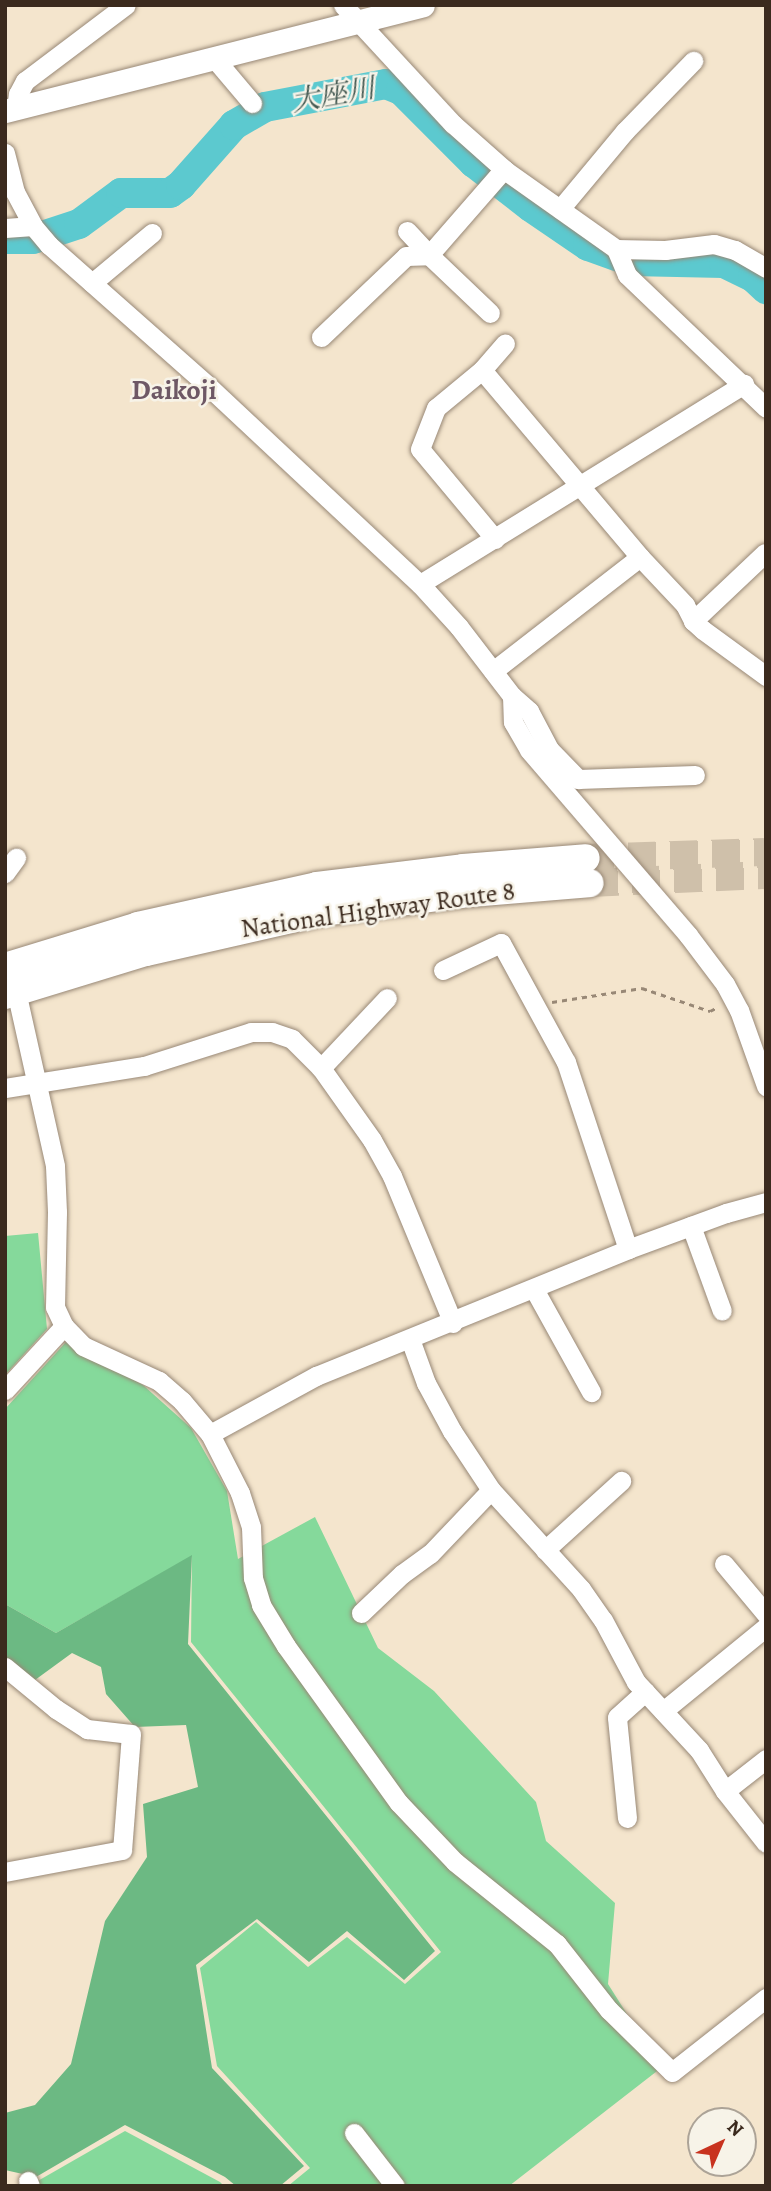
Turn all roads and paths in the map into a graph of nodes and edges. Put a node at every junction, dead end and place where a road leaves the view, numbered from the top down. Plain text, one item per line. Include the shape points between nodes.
1 (126, 5) edge
2 (423, 5) edge
3 (350, 14) edge
4 (214, 58) junction
5 (693, 61) dead end
6 (252, 103) dead end
7 (11, 109) edge
8 (5, 153) edge
9 (504, 169) junction
10 (560, 209) junction
11 (33, 226) junction
12 (5, 228) edge
13 (407, 231) dead end
14 (152, 233) dead end
15 (616, 249) junction
16 (429, 255) junction
17 (766, 268) edge
18 (92, 283) junction
19 (490, 313) dead end
20 (321, 337) dead end
21 (505, 344) dead end
22 (482, 370) junction
23 (744, 384) junction
24 (766, 408) edge
25 (583, 486) junction
26 (495, 539) junction
27 (765, 553) edge
28 (640, 556) junction
29 (420, 584) junction
30 (693, 621) junction
31 (493, 671) junction
32 (766, 677) edge
33 (512, 696) junction
34 (695, 775) dead end
35 (588, 870) tunnel mouth
36 (443, 970) dead end
37 (9, 984) edge
38 (387, 998) dead end
39 (732, 998) junction
40 (535, 1004) junction
41 (321, 1068) junction
42 (35, 1083) junction
43 (766, 1086) edge
44 (5, 1088) edge
45 (766, 1202) edge
46 (691, 1226) junction
47 (628, 1249) junction
48 (534, 1289) junction
49 (722, 1311) dead end
50 (453, 1322) junction
51 (64, 1326) junction
52 (410, 1339) junction
53 (5, 1390) edge
54 (591, 1392) dead end
55 (210, 1434) junction
56 (621, 1481) dead end
57 (491, 1490) junction
58 (545, 1550) junction
59 (724, 1564) dead end
60 (361, 1612) dead end
61 (766, 1614) edge
62 (766, 1627) edge
63 (5, 1667) edge
64 (645, 1692) junction
65 (663, 1711) junction
66 (766, 1759) edge
67 (724, 1791) junction
68 (626, 1818) dead end
69 (766, 1843) edge
70 (5, 1872) edge
71 (766, 1998) edge
72 (355, 2133) dead end
73 (395, 2186) edge

1 - 7 street via 25,81
2 - 3 main road
3 - 4 main road
3 - 9 street via 453,124
4 - 6 street
4 - 7 main road
5 - 10 street via 625,131
8 - 11 street via 15,192
9 - 10 street
9 - 16 street
10 - 15 street
11 - 12 street
11 - 18 street
13 - 16 street
14 - 18 street
15 - 17 street via 714,244
15 - 23 street via 627,275
16 - 19 street
16 - 20 street via 406,256
18 - 29 street
21 - 22 street
22 - 25 street
22 - 26 street via 436,408 420,449
23 - 24 street
23 - 25 street
25 - 26 street
25 - 28 street
26 - 29 street
27 - 30 street
28 - 30 street via 685,605
28 - 31 street
29 - 31 street
30 - 32 street
31 - 33 street
33 - 34 street via 529,711 549,749 578,779
33 - 39 street via 513,722 529,750 688,935
35 - 37 highway, National Highway Route 8 via 463,868 317,886 138,926
36 - 40 street via 501,943
37 - 42 street
38 - 41 street
39 - 40 path via 710,1012 642,988
39 - 43 street
40 - 47 street via 566,1062
41 - 42 street via 292,1039 272,1032 251,1032 144,1066
41 - 50 street via 392,1176
42 - 44 street
42 - 51 street via 55,1166 55,1307
45 - 46 street
46 - 47 street
46 - 49 street
47 - 48 street
48 - 50 street
48 - 54 street
50 - 52 street
51 - 53 street
51 - 55 street via 83,1346 159,1381
52 - 55 street via 316,1376
52 - 57 street via 445,1419
55 - 71 street via 240,1493 251,1527 253,1578 261,1605 400,1803 455,1862 557,1944 609,2010 673,2072
56 - 58 street
57 - 58 street
57 - 60 street via 430,1554
58 - 64 street via 603,1620
59 - 61 street
62 - 65 street
63 - 70 street via 87,1729 131,1734 122,1850
64 - 65 street
64 - 68 street via 617,1717
65 - 67 street via 699,1750
66 - 67 street
67 - 69 street
72 - 73 street

